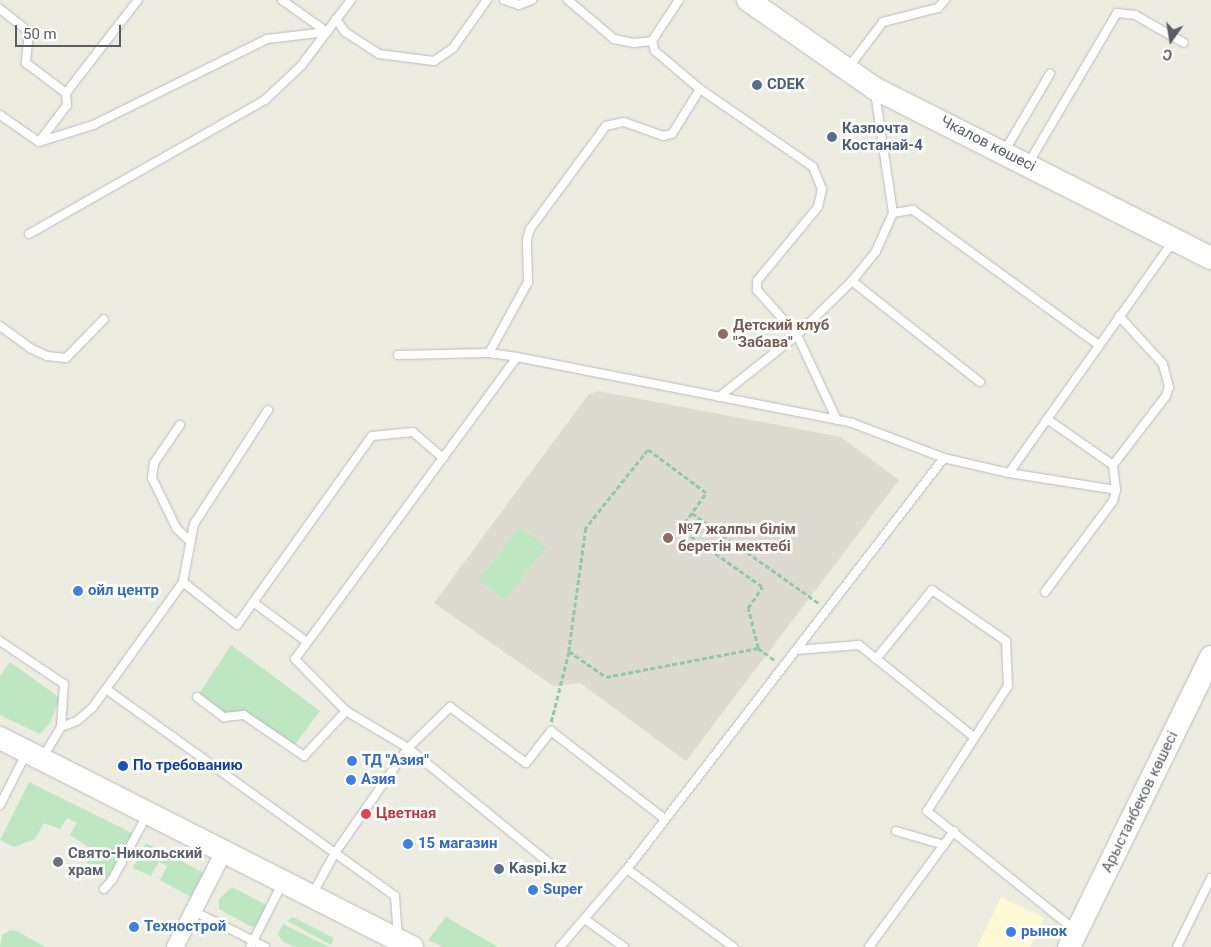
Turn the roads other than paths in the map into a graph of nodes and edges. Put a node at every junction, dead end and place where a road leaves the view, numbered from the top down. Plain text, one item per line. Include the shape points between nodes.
1 (138, 0) edge
2 (282, 0) edge
3 (351, 0) edge
4 (486, 0) edge
5 (504, 0) edge
6 (532, 0) edge
7 (568, 0) edge
8 (679, 0) edge
9 (945, 0) edge
10 (761, 4) edge
11 (0, 9) edge
12 (336, 19) junction
13 (327, 32) junction
14 (652, 41) junction
15 (1184, 44) dead end
16 (847, 70) junction
17 (1050, 74) dead end
18 (700, 88) junction
19 (874, 88) junction
20 (66, 93) junction
21 (0, 116) edge
22 (39, 142) junction
23 (1004, 152) junction
24 (1028, 164) junction
25 (893, 213) junction
26 (29, 234) dead end
27 (1174, 239) junction
28 (1211, 258) edge
29 (852, 281) junction
30 (1120, 316) junction
31 (104, 319) dead end
32 (0, 326) edge
33 (797, 335) junction
34 (1099, 345) junction
35 (489, 353) junction
36 (398, 355) dead end
37 (517, 357) junction
38 (980, 382) dead end
39 (719, 397) junction
40 (268, 410) dead end
41 (1047, 419) junction
42 (837, 420) junction
43 (180, 425) dead end
44 (442, 458) junction
45 (944, 458) junction
46 (1113, 465) junction
47 (1009, 473) junction
48 (1116, 490) junction
49 (190, 540) junction
50 (183, 582) junction
51 (1044, 592) dead end
52 (253, 602) junction
53 (307, 642) junction
54 (2, 643) edge
55 (796, 650) junction
56 (0, 653) edge
57 (1211, 656) edge
58 (876, 659) junction
59 (106, 689) junction
60 (197, 697) dead end
61 (346, 711) junction
62 (61, 727) junction
63 (0, 738) edge
64 (974, 738) junction
65 (408, 748) junction
66 (34, 756) junction
67 (0, 805) edge
68 (147, 815) junction
69 (665, 819) junction
70 (896, 831) dead end
71 (954, 831) junction
72 (944, 845) junction
73 (223, 853) junction
74 (335, 853) junction
75 (555, 868) dead end
76 (626, 869) junction
77 (1211, 878) edge
78 (282, 882) junction
79 (104, 889) dead end
80 (311, 896) junction
81 (194, 911) junction
82 (586, 920) junction
83 (218, 923) dead end
84 (226, 927) dead end
85 (1072, 939) edge
86 (405, 943) edge
87 (252, 944) edge
88 (175, 947) edge
89 (264, 947) edge
90 (560, 947) edge
91 (624, 947) edge
92 (733, 947) edge
93 (869, 947) edge
94 (1177, 947) edge

1 - 20 lane
2 - 13 lane
3 - 12 lane
4 - 12 lane via 453,48 434,61 379,54 345,32
5 - 6 lane via 519,5
7 - 14 lane via 614,39 634,43
8 - 14 lane
9 - 16 lane via 938,8 883,22
10 - 16 street, Чкалов көшесі
11 - 20 lane via 29,32 26,63
12 - 13 lane
13 - 22 lane via 267,39 93,125
13 - 26 lane via 301,66 265,100
14 - 18 lane via 655,51
15 - 24 lane via 1135,16 1117,13
16 - 19 street, Чкалов көшесі
17 - 23 lane
18 - 33 lane via 813,167 822,189 818,207 757,281 761,297
18 - 35 lane via 668,136 624,122 606,126 530,229 527,240 528,282
19 - 23 street, Чкалов көшесі
19 - 25 lane
20 - 22 lane via 67,106
21 - 22 lane
23 - 24 street, Чкалов көшесі
24 - 27 street, Чкалов көшесі
25 - 29 lane via 876,251
25 - 34 lane via 913,210
27 - 28 street, Чкалов көшесі
27 - 30 lane
29 - 33 lane
29 - 38 lane
30 - 34 lane
30 - 46 lane via 1163,364 1169,387 1166,396
31 - 32 lane via 66,358 47,356 30,348
33 - 39 lane
33 - 42 lane
34 - 41 lane
35 - 36 lane
35 - 37 lane
37 - 39 lane
37 - 44 lane
39 - 42 lane
40 - 49 lane via 194,524
41 - 46 lane
41 - 47 lane
42 - 45 lane
43 - 49 lane via 154,463 152,478 177,529
44 - 52 lane via 413,432 372,436
44 - 53 lane
45 - 47 lane
45 - 55 lane
46 - 48 lane
47 - 48 lane
48 - 51 lane via 1113,501
49 - 50 lane
50 - 52 lane via 237,624
50 - 59 lane
52 - 53 lane
53 - 61 lane via 295,659
54 - 56 lane
54 - 62 lane via 64,684
55 - 58 lane via 859,645
55 - 69 lane
57 - 85 street, Арыстанбеков көшесі
58 - 64 lane
58 - 64 lane via 932,590 1006,641 1008,686
59 - 62 lane via 77,721
59 - 74 lane
60 - 61 lane via 224,717 244,715 304,756
61 - 65 lane
62 - 66 lane
63 - 66 street
64 - 71 lane via 927,811
65 - 69 lane via 450,707 526,763 551,731
65 - 74 lane
65 - 75 lane
66 - 67 lane
66 - 68 street
68 - 73 street
68 - 79 lane
69 - 76 lane
70 - 72 lane
71 - 72 lane
71 - 85 lane
72 - 93 lane
73 - 78 street
73 - 81 street
74 - 80 lane
74 - 86 lane via 395,896
76 - 82 lane
76 - 92 lane
77 - 94 lane
78 - 80 street
78 - 87 lane
80 - 86 street
81 - 83 lane
81 - 88 street
82 - 90 lane
82 - 91 lane
84 - 87 lane
87 - 89 lane

